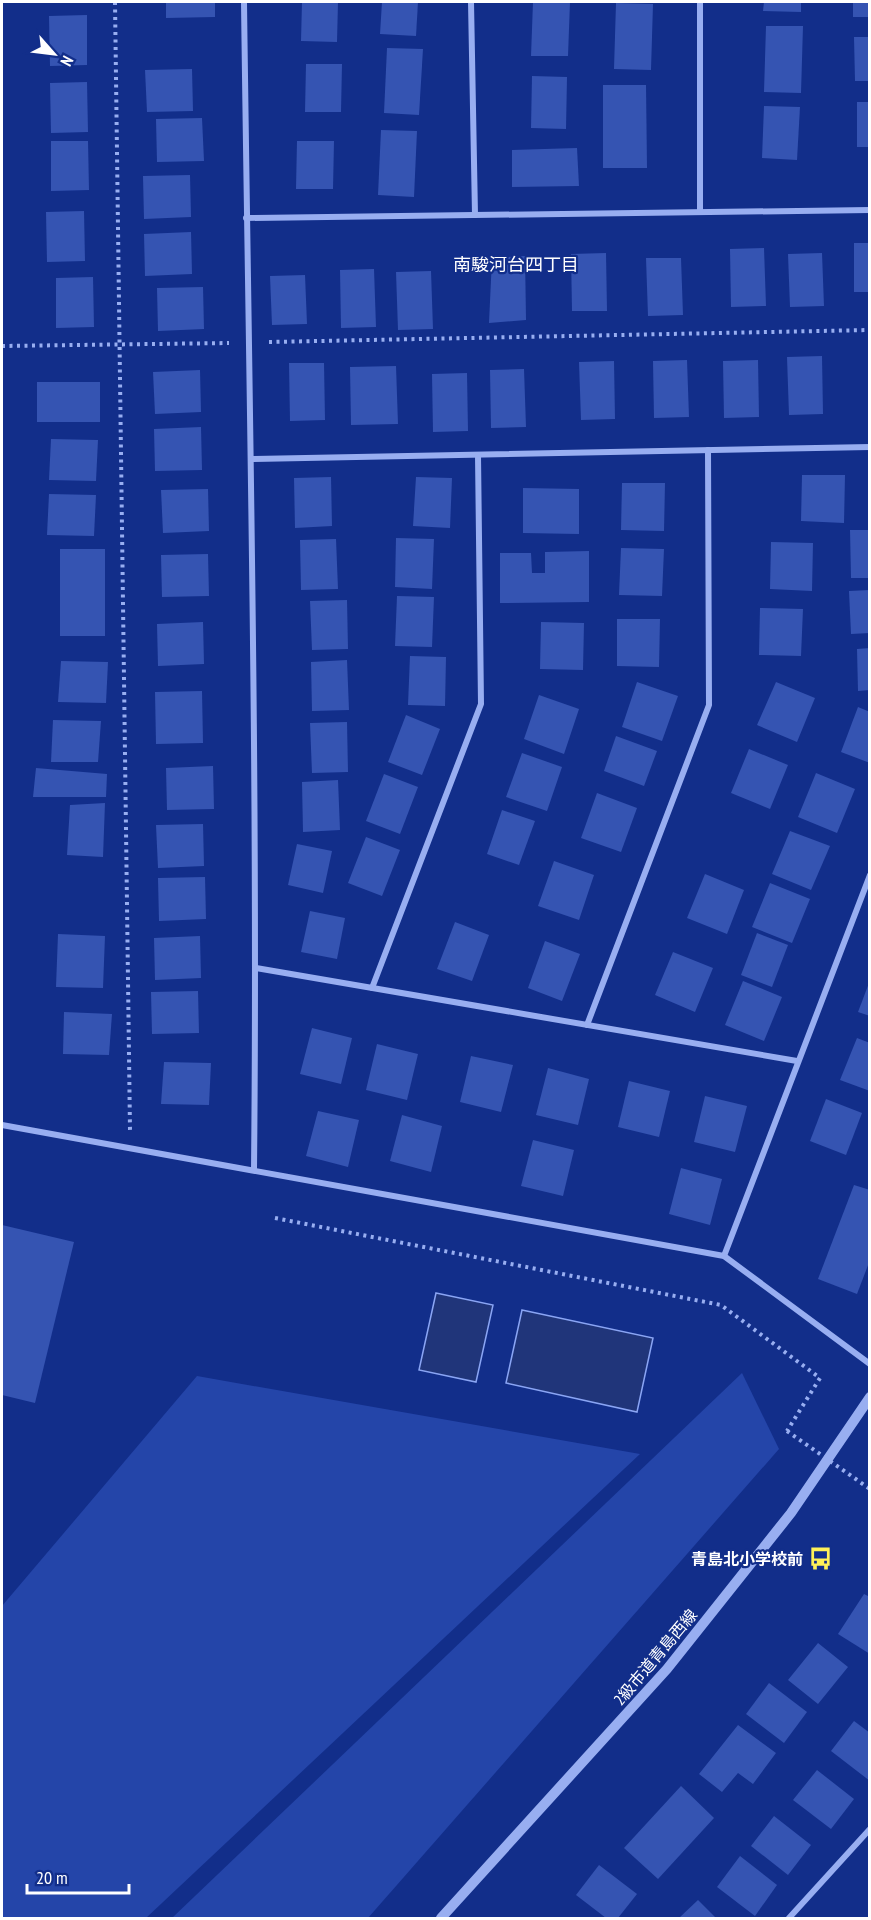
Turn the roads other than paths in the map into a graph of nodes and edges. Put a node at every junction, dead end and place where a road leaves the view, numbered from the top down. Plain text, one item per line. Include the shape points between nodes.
1 (244, 2) edge
2 (471, 2) edge
3 (700, 2) edge
4 (870, 210) edge
5 (700, 212) junction
6 (475, 215) junction
7 (246, 218) junction
8 (870, 447) edge
9 (708, 450) junction
10 (478, 455) junction
11 (251, 459) junction
12 (870, 875) edge
13 (256, 968) junction
14 (372, 988) junction
15 (587, 1025) junction
16 (798, 1061) junction
17 (2, 1125) edge
18 (254, 1170) junction
19 (724, 1256) junction
20 (870, 1364) edge
21 (870, 1397) edge
22 (870, 1829) edge
23 (441, 1918) edge
24 (789, 1918) edge

1 - 7 street
2 - 6 street
3 - 5 street
4 - 5 street
5 - 6 street
6 - 7 street
7 - 11 street
8 - 9 street
9 - 10 street
9 - 15 street via 710,705
10 - 11 street
10 - 14 street via 481,704
11 - 13 street
12 - 16 street
13 - 14 street
13 - 18 street
14 - 15 street
15 - 16 street
16 - 19 street
17 - 18 street
18 - 19 street
19 - 20 street
21 - 23 street, 2級市道青島西線 via 791,1513 667,1670
22 - 24 street

